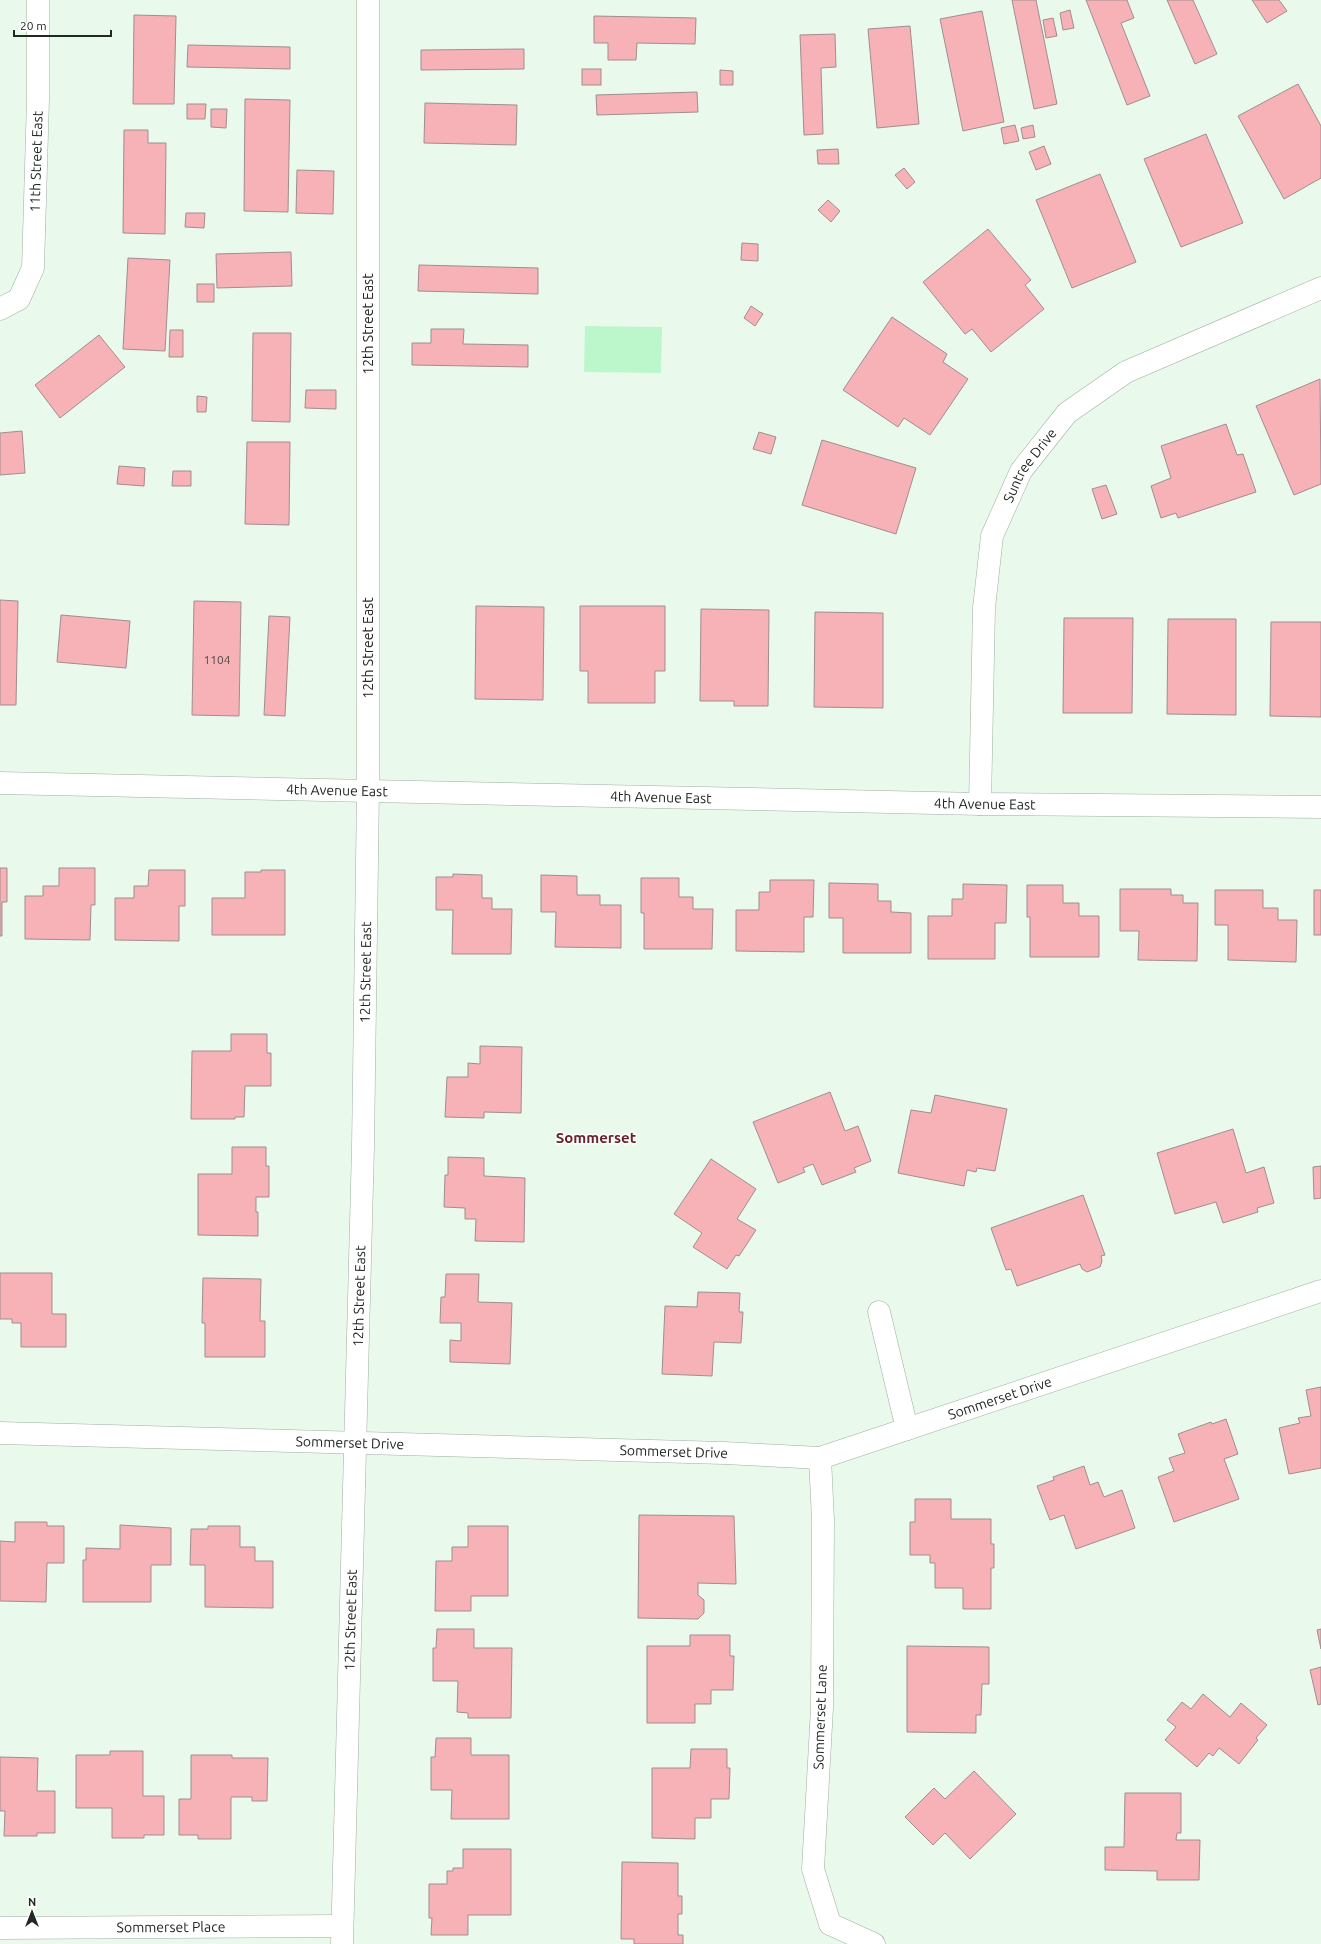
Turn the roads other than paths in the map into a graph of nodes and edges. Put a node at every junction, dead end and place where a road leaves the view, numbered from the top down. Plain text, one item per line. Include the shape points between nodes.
1 (38, 0) edge
2 (368, 0) edge
3 (1321, 288) edge
4 (0, 309) edge
5 (0, 783) edge
6 (368, 790) junction
7 (980, 804) junction
8 (1321, 807) edge
9 (1321, 1291) edge
10 (879, 1312) dead end
11 (907, 1429) junction
12 (0, 1433) edge
13 (355, 1443) junction
14 (820, 1458) junction
15 (0, 1928) edge
16 (342, 1935) edge
17 (874, 1944) edge

1 - 4 street, 11th Street East via 33,268 19,299
2 - 6 street, 12th Street East
3 - 7 street, Suntree Drive via 1126,372 1067,413 1021,471 992,536 984,608
5 - 6 street, 4th Avenue East
6 - 7 street, 4th Avenue East
6 - 13 street, 12th Street East via 363,1147
7 - 8 street, 4th Avenue East
9 - 11 street, Sommerset Drive
10 - 11 street
11 - 14 street, Sommerset Drive
12 - 13 street, Sommerset Drive
13 - 14 street, Sommerset Drive
13 - 16 street, 12th Street East
14 - 17 street, Sommerset Lane via 823,1520 822,1708 813,1870 830,1924
15 - 16 street, Sommerset Place

